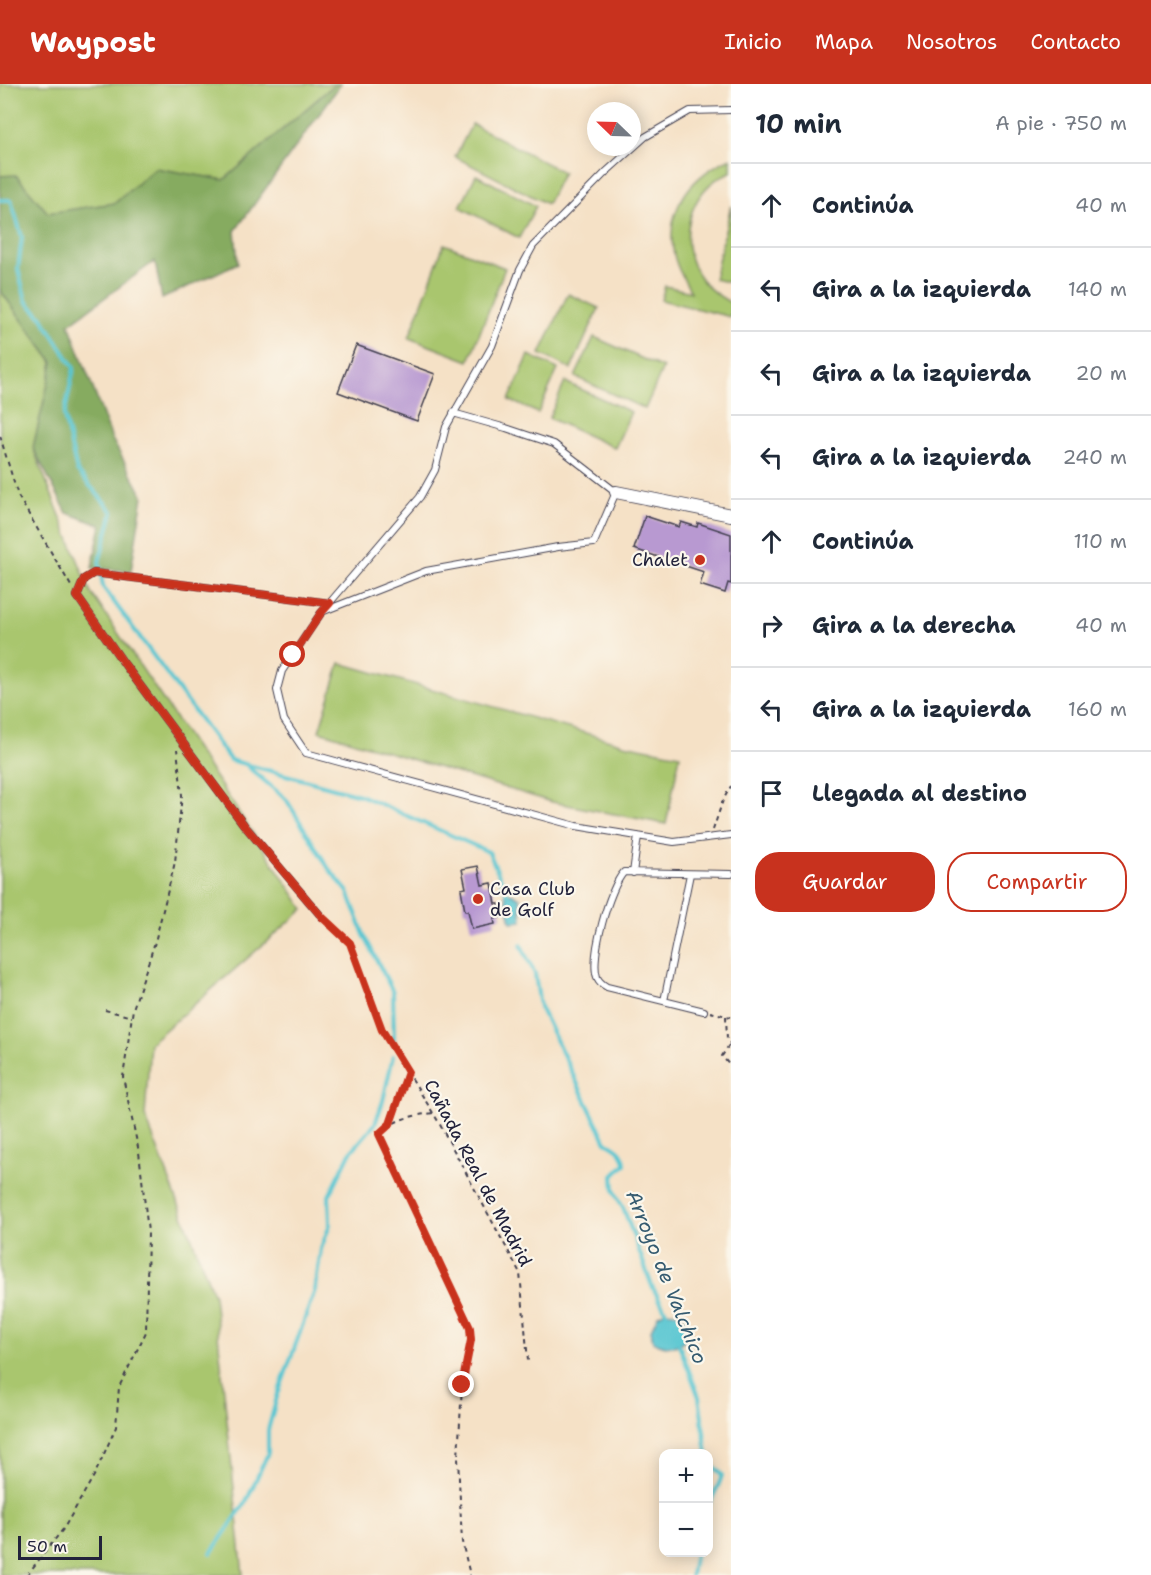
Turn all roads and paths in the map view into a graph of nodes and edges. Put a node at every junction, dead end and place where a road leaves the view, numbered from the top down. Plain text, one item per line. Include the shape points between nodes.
1 (731, 110) edge
2 (453, 413) junction
3 (0, 436) edge
4 (616, 492) junction
5 (731, 515) edge
6 (77, 596) junction
7 (330, 603) junction
8 (321, 613) junction
9 (175, 731) junction
10 (731, 786) edge
11 (731, 835) edge
12 (638, 836) junction
13 (711, 839) junction
14 (633, 873) junction
15 (690, 874) junction
16 (731, 874) edge
17 (321, 916) joint
18 (664, 1001) junction
19 (105, 1010) dead end
20 (704, 1011) joint
21 (726, 1016) junction
22 (132, 1017) junction
23 (731, 1017) edge
24 (730, 1044) edge
25 (731, 1067) edge
26 (408, 1072) junction
27 (433, 1113) junction
28 (390, 1124) junction
29 (528, 1360) dead end
30 (27, 1575) edge
31 (470, 1575) edge

1 - 2 lane via 690,111 645,137 533,246 492,346
2 - 4 lane via 554,444
2 - 7 lane via 435,470 420,497
3 - 6 path via 18,496
4 - 5 street
4 - 8 lane via 594,543 426,571
6 - 7 lane via 84,579 94,573
6 - 9 lane
7 - 8 lane
8 - 12 lane via 282,671 277,690 284,720 306,753 576,826
9 - 17 lane via 244,825
9 - 22 path via 182,795 175,862
10 - 13 path
11 - 13 lane
12 - 13 lane via 674,842
12 - 14 lane
14 - 15 lane
14 - 18 lane via 624,872 612,890 596,959 598,981 607,987
15 - 16 lane
15 - 18 lane
17 - 26 path, Cañada Real de Madrid via 350,943 382,1030
18 - 20 lane
19 - 22 path
20 - 21 path
21 - 23 path
21 - 24 path
22 - 30 path via 123,1077 139,1152 148,1233 146,1332 119,1388 116,1427 95,1474 64,1528
24 - 25 path via 722,1056
26 - 27 path, Cañada Real de Madrid
26 - 28 path
27 - 28 path via 412,1115
27 - 29 path, Cañada Real de Madrid via 520,1273
28 - 31 path via 379,1134 470,1328 458,1458 462,1542

